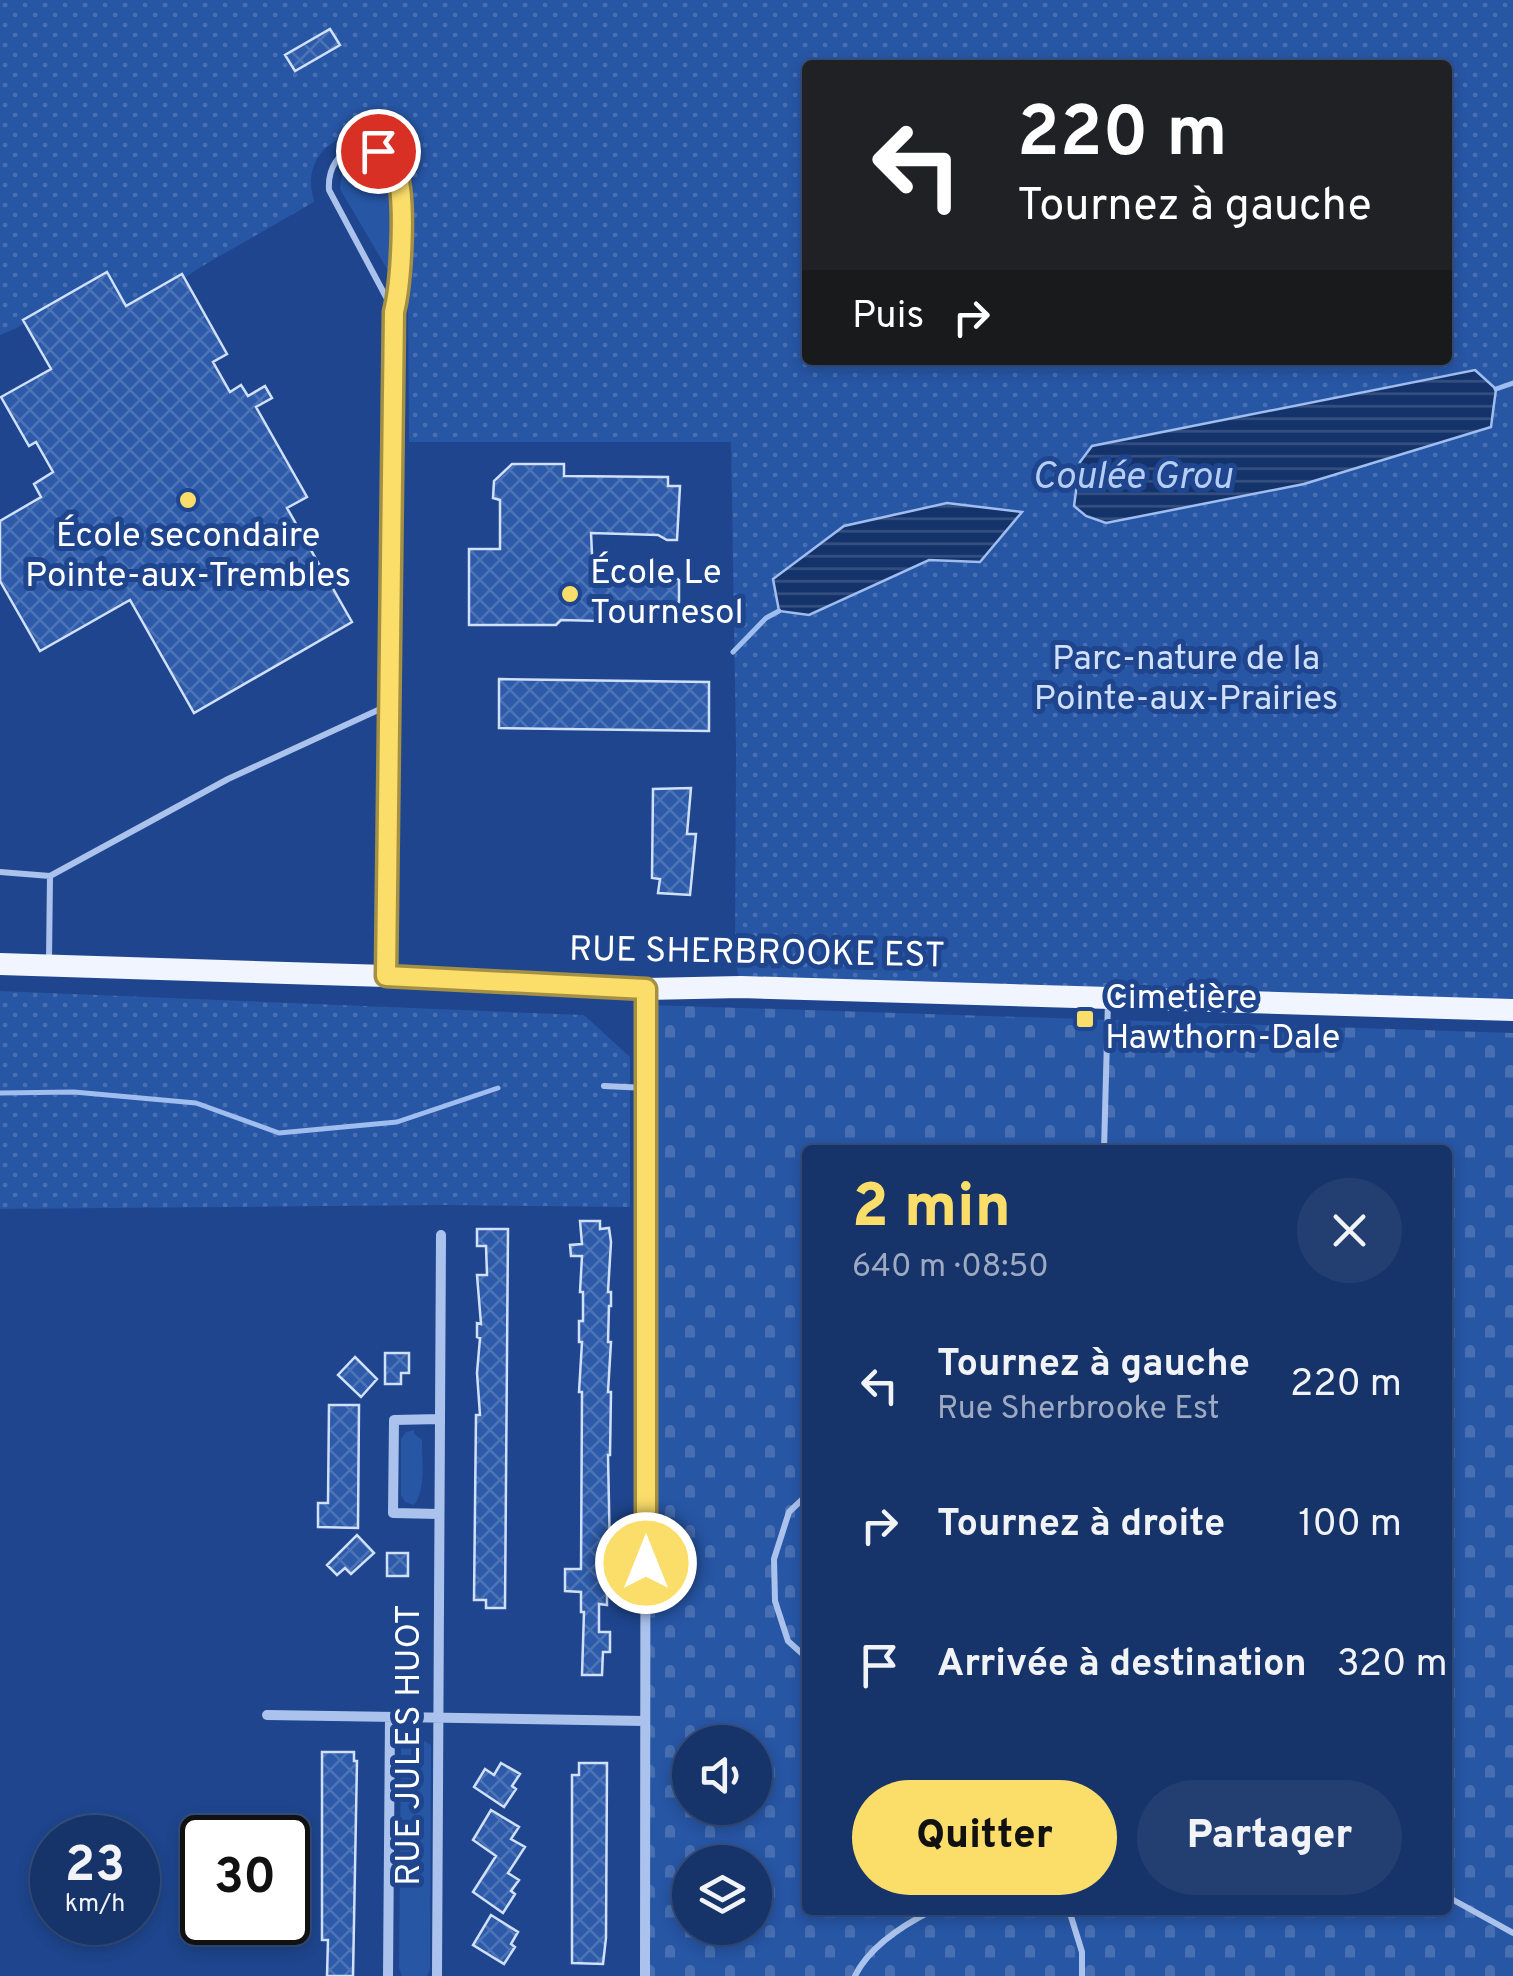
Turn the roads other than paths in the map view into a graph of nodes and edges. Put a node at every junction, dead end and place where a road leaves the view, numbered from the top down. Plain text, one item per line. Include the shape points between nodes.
1 (394, 312) junction
2 (389, 705) junction
3 (0, 872) edge
4 (50, 876) junction
5 (0, 964) edge
6 (49, 966) junction
7 (386, 976) junction
8 (646, 989) junction
9 (1108, 998) junction
10 (1513, 1010) edge
11 (604, 1086) dead end
12 (647, 1088) junction
13 (1104, 1145) edge
14 (441, 1235) dead end
15 (440, 1419) junction
16 (802, 1500) edge
17 (439, 1514) junction
18 (802, 1654) edge
19 (267, 1716) dead end
20 (390, 1717) junction
21 (438, 1718) junction
22 (645, 1721) junction
23 (1452, 1899) edge
24 (923, 1915) edge
25 (1070, 1915) edge
26 (1513, 1933) edge
27 (388, 1976) edge
28 (437, 1976) edge
29 (645, 1976) edge
30 (855, 1976) edge
31 (1082, 1976) edge

1 - 1 lane via 401,282 399,180 388,158 354,148 334,160 329,190
1 - 2 lane
2 - 4 lane via 228,779
2 - 7 lane
3 - 4 lane
4 - 6 lane
5 - 6 main road, RUE SHERBROOKE EST
6 - 7 main road, RUE SHERBROOKE EST
7 - 8 main road, RUE SHERBROOKE EST
8 - 9 main road, RUE SHERBROOKE EST
8 - 12 street
9 - 10 main road, RUE SHERBROOKE EST
9 - 13 lane
11 - 12 lane
12 - 22 street
14 - 15 street, RUE JULES HUOT
15 - 17 street, RUE JULES HUOT
15 - 17 street via 394,1420 393,1513
16 - 18 lane via 789,1512 774,1559 776,1602 788,1641
17 - 21 street, RUE JULES HUOT
19 - 20 street
20 - 21 street
20 - 27 street, RUE JULES HUOT
21 - 22 street
21 - 28 street, RUE JULES HUOT
22 - 29 street
23 - 26 lane
24 - 30 lane via 861,1963
25 - 31 lane

